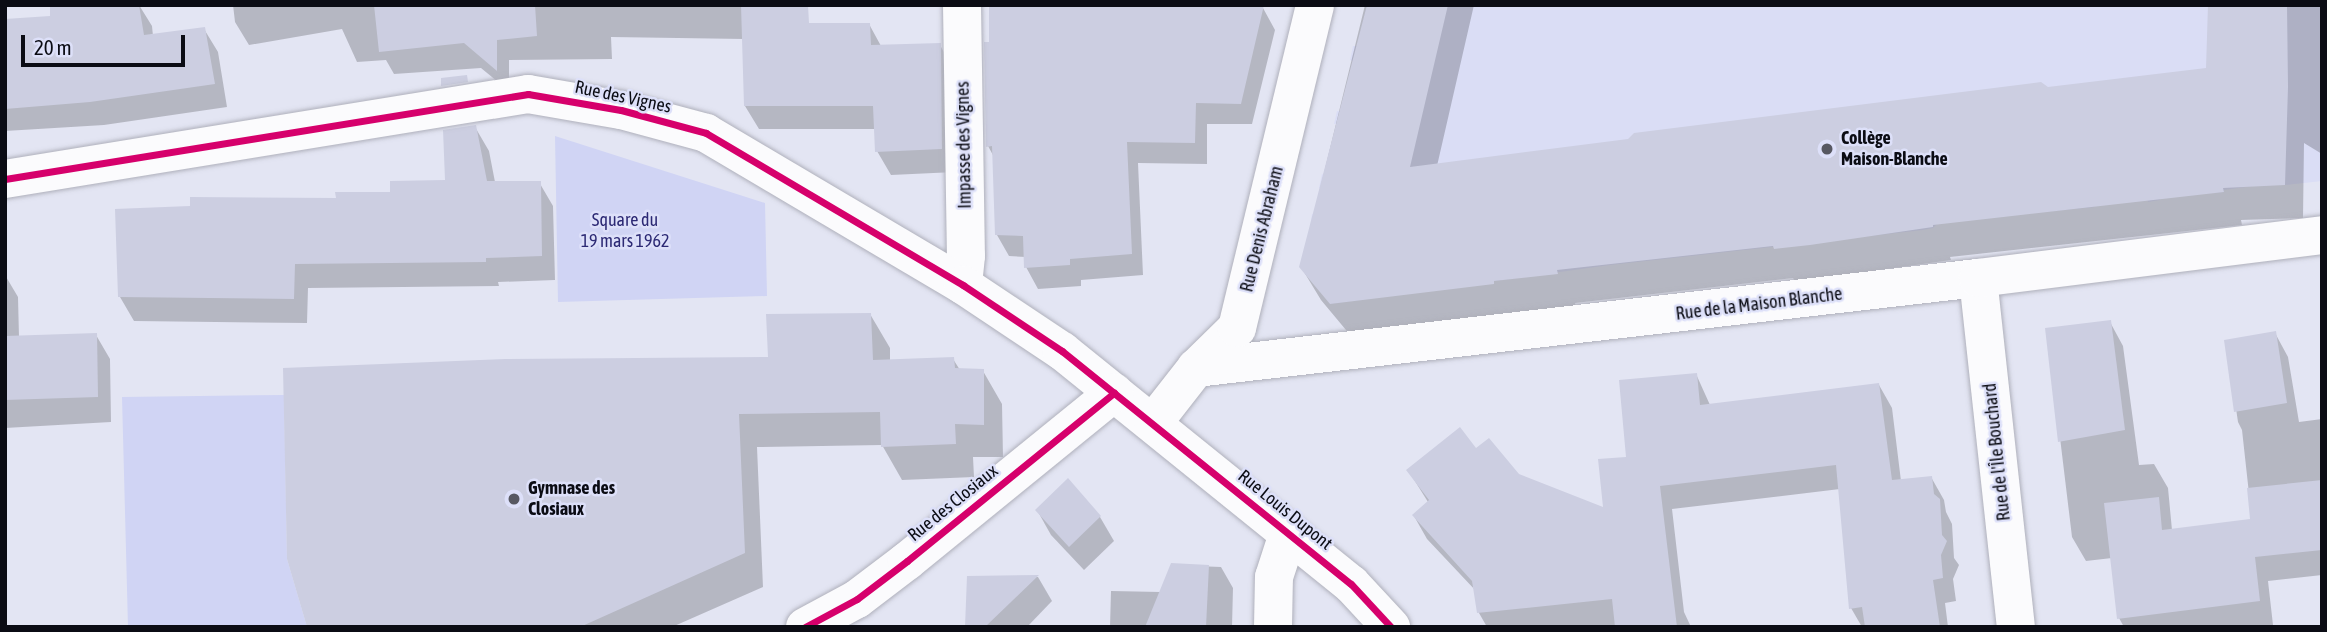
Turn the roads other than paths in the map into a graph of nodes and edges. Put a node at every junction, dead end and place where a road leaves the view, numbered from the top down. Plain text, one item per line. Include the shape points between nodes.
1 (962, 5) edge
2 (1315, 5) edge
3 (5, 179) edge
4 (2322, 234) edge
5 (1978, 278) junction
6 (963, 285) junction
7 (1196, 368) junction
8 (1114, 393) junction
9 (1153, 423) junction
10 (1288, 534) junction
11 (805, 627) edge
12 (1273, 627) edge
13 (1391, 627) edge
14 (2016, 627) edge

1 - 6 street, Impasse des Vignes
2 - 7 street, Rue Denis Abraham via 1237,328
3 - 6 street, Rue des Vignes via 528,94 621,110 706,133
4 - 5 street, Rue de la Maison Blanche
5 - 7 street, Rue de la Maison Blanche
5 - 14 street, Rue de l'Île Bouchard
6 - 8 street, Rue des Vignes via 1062,351
7 - 9 street, Rue Denis Abraham
8 - 9 street, Rue des Vignes
8 - 11 street, Rue des Closiaux via 857,599
9 - 10 street, Rue Louis Dupont
10 - 12 street via 1274,577
10 - 13 street, Rue Louis Dupont via 1351,584

